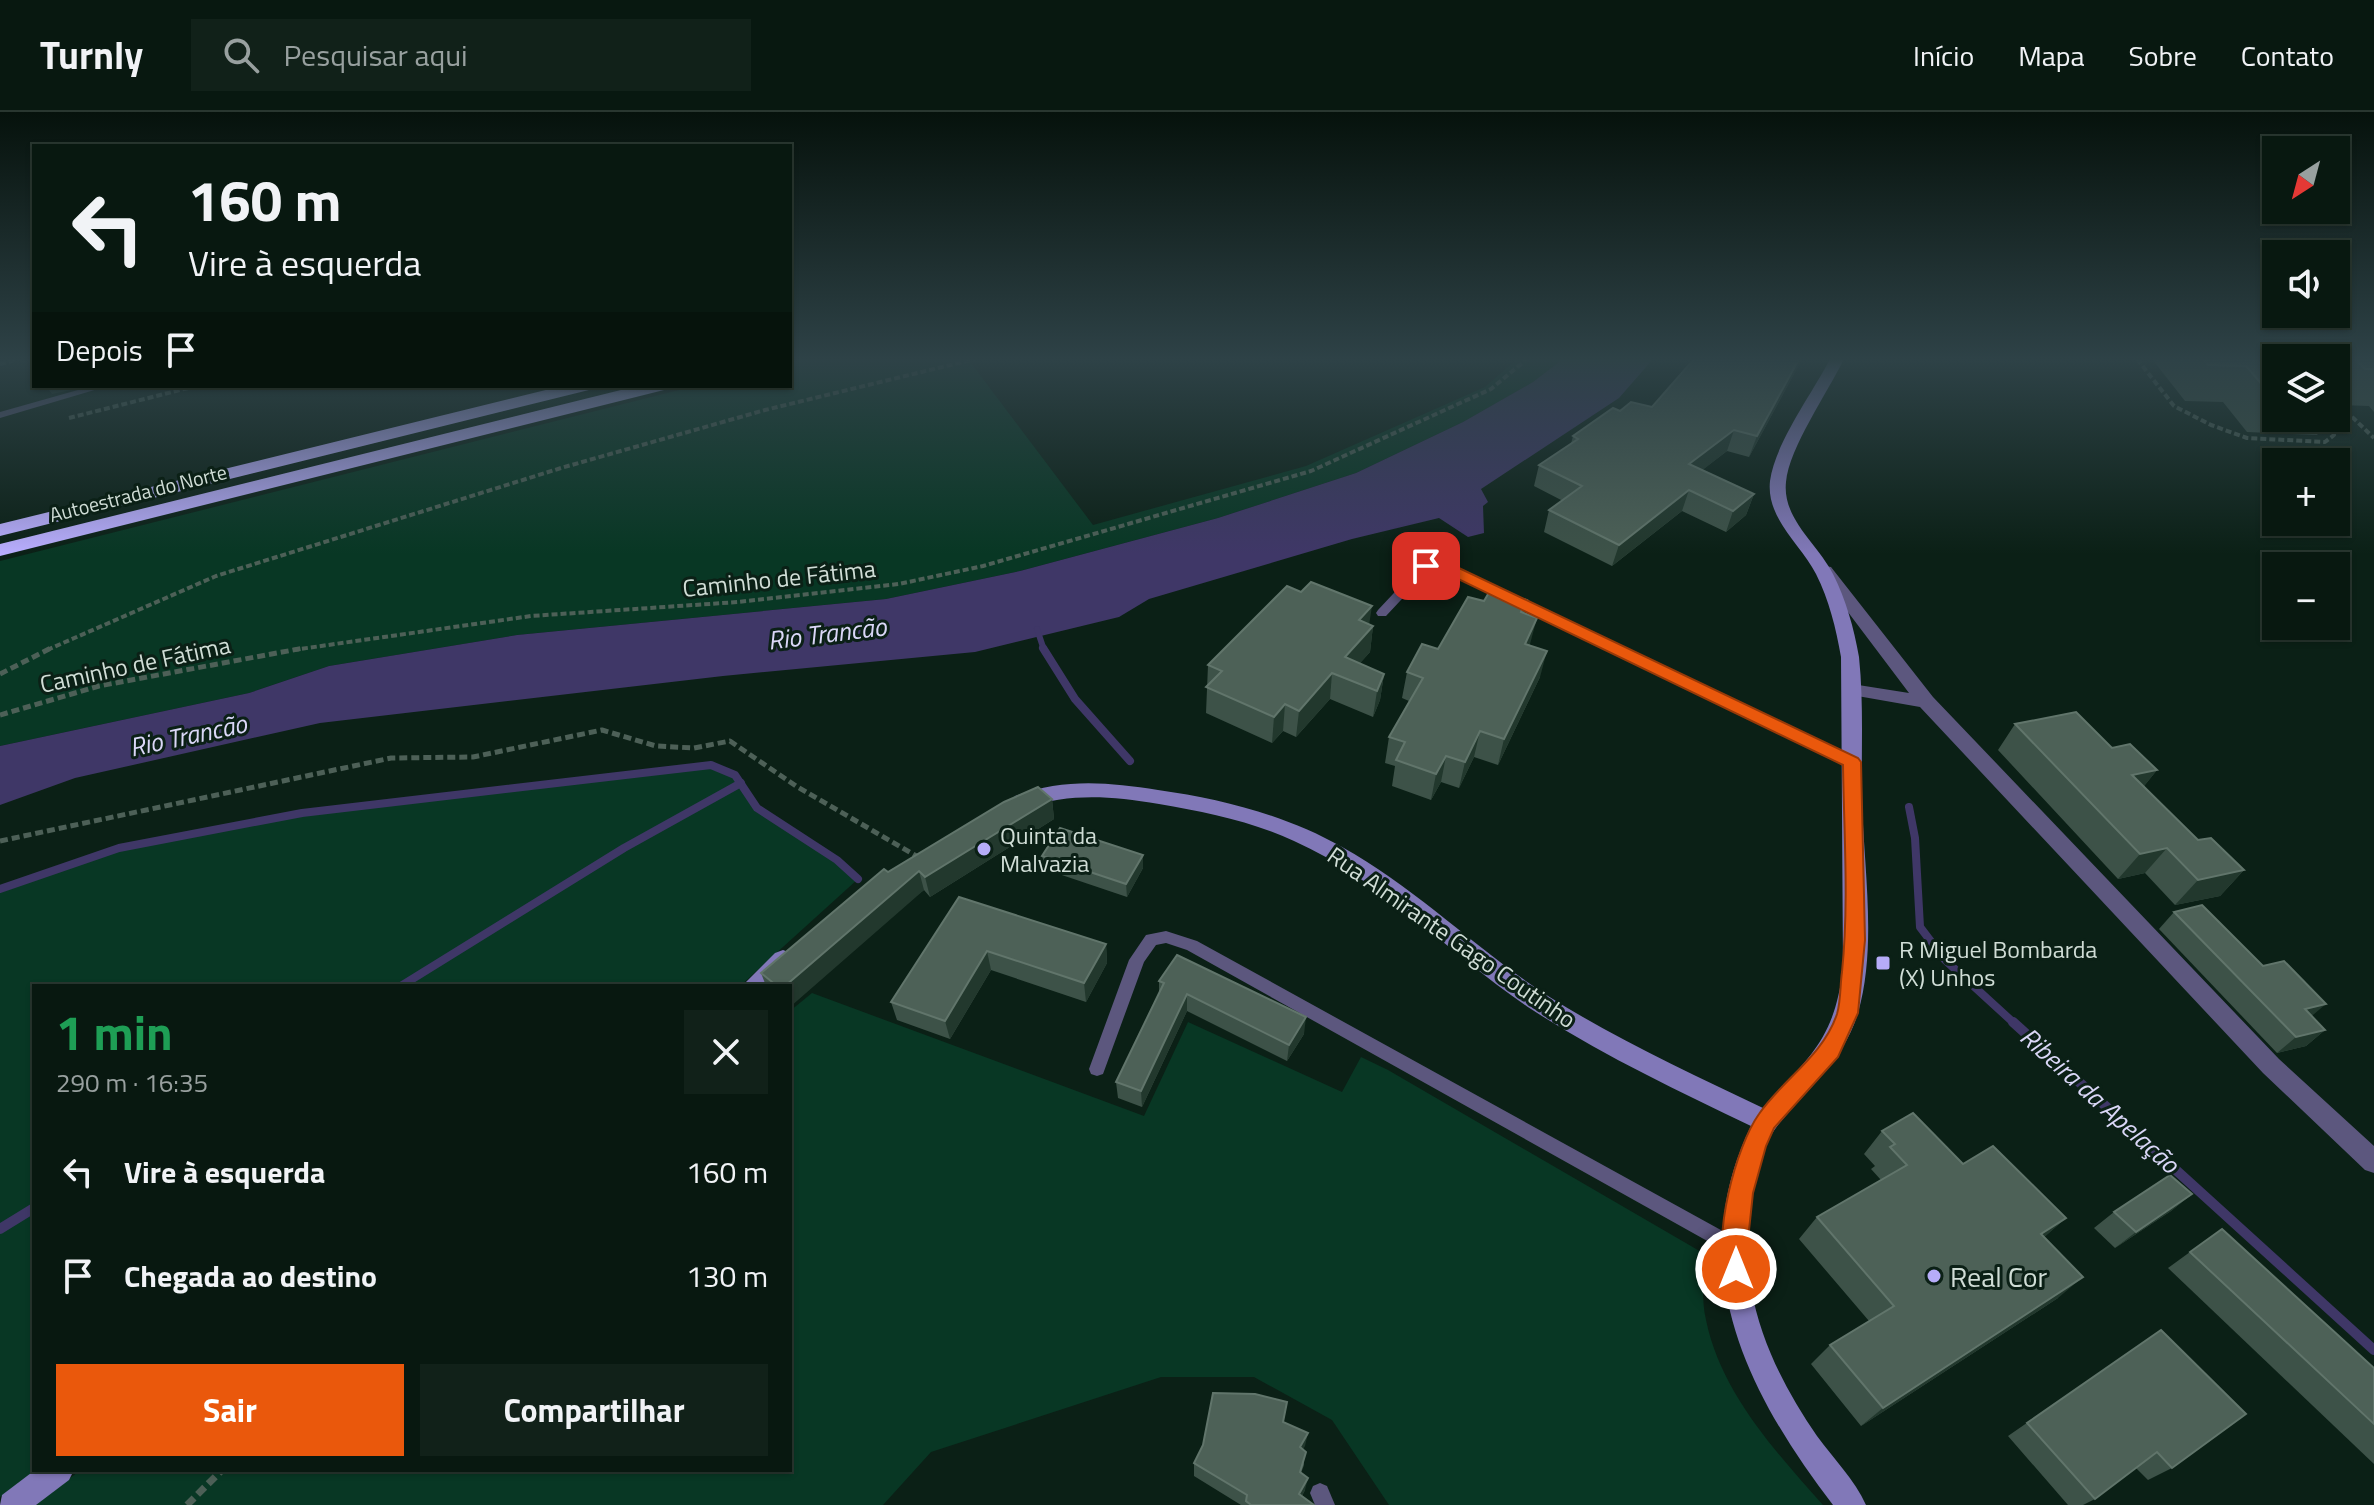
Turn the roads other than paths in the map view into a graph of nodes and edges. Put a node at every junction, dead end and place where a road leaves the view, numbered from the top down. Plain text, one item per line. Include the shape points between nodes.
1 (429, 424) edge
2 (506, 424) edge
3 (1805, 424) edge
4 (0, 530) edge
5 (0, 550) edge
6 (1821, 566) junction
7 (1382, 613) dead end
8 (1852, 690) junction
9 (1926, 702) junction
10 (1852, 762) junction
11 (1007, 808) edge
12 (797, 946) edge
13 (755, 984) edge
14 (1097, 1069) dead end
15 (1766, 1121) junction
16 (2374, 1162) edge
17 (1733, 1246) junction
18 (56, 1472) edge
19 (12, 1505) edge
20 (1851, 1505) edge

1 - 4 highway, Autoestrada do Norte
2 - 5 highway, Autoestrada do Norte
3 - 6 main road via 1777,481 1783,516
6 - 8 main road via 1847,639
6 - 9 street
7 - 10 lane via 1426,566 1454,571
8 - 9 street
8 - 10 main road
9 - 16 street via 2271,1066
10 - 15 main road via 1855,940 1848,1013 1830,1050
11 - 15 main road, Rua Almirante Gago Coutinho via 1053,789 1091,787 1204,804 1290,831 1364,873 1539,1002
12 - 13 main road
14 - 17 lane via 1137,960 1151,939 1166,937 1192,945
15 - 17 main road via 1741,1193
17 - 20 main road via 1749,1341 1768,1386 1799,1438
18 - 19 main road

